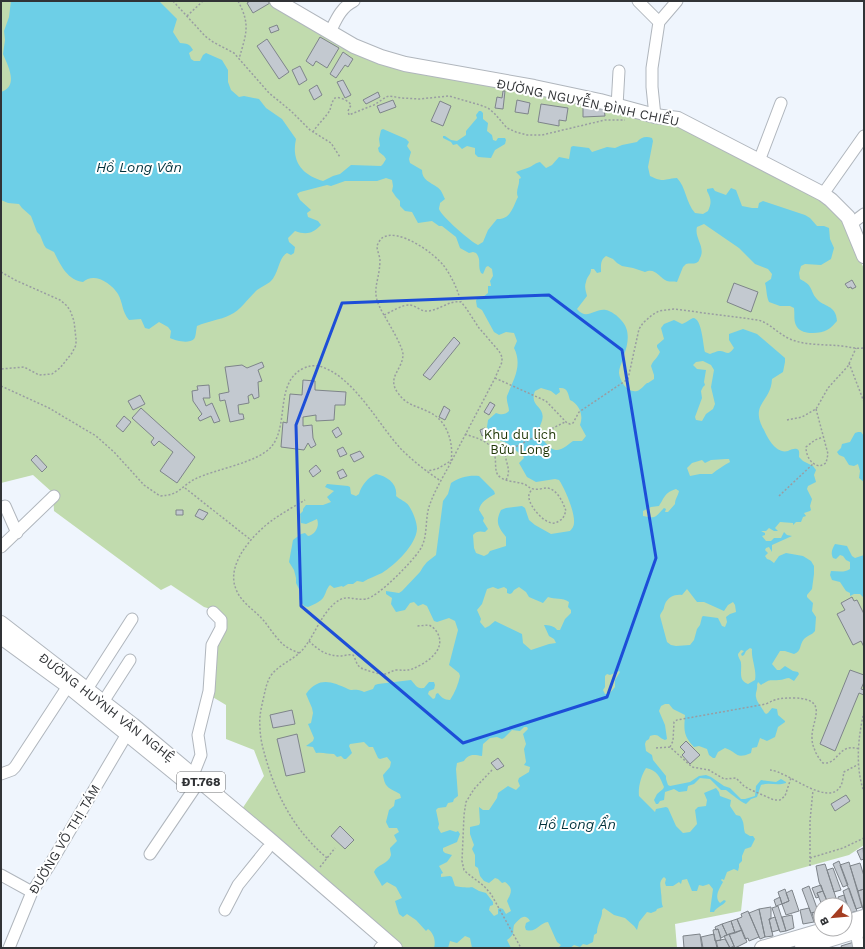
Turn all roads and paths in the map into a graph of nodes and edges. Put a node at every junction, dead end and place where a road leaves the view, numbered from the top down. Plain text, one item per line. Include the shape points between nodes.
1 (174, 1) edge
2 (202, 1) edge
3 (238, 1) edge
4 (277, 1) edge
5 (354, 1) edge
6 (638, 1) edge
7 (677, 1) edge
8 (187, 16) junction
9 (659, 22) junction
10 (330, 32) junction
11 (239, 59) junction
12 (619, 71) dead end
13 (781, 103) dead end
14 (618, 106) junction
15 (655, 116) junction
16 (630, 121) dead end
17 (313, 132) junction
18 (864, 136) edge
19 (340, 157) dead end
20 (759, 161) junction
21 (822, 194) junction
22 (864, 214) edge
23 (851, 224) junction
24 (862, 248) edge
25 (1, 272) edge
26 (461, 302) junction
27 (384, 315) junction
28 (856, 348) junction
29 (864, 348) edge
30 (849, 363) junction
31 (1, 369) edge
32 (494, 378) junction
33 (1, 386) edge
34 (864, 402) edge
35 (816, 409) junction
36 (788, 420) dead end
37 (565, 422) junction
38 (465, 434) junction
39 (823, 437) junction
40 (451, 462) junction
41 (814, 463) junction
42 (427, 471) junction
43 (506, 480) junction
44 (441, 481) junction
45 (185, 488) dead end
46 (532, 489) junction
47 (54, 496) dead end
48 (779, 496) dead end
49 (305, 500) dead end
50 (5, 506) dead end
51 (17, 532) junction
52 (251, 540) junction
53 (1, 547) edge
54 (213, 612) dead end
55 (132, 619) dead end
56 (1, 623) edge
57 (417, 626) dead end
58 (1, 637) edge
59 (309, 641) junction
60 (299, 653) junction
61 (130, 660) dead end
62 (68, 686) junction
63 (87, 689) junction
64 (103, 702) junction
65 (864, 712) edge
66 (130, 729) junction
67 (670, 747) junction
68 (656, 748) dead end
69 (859, 749) junction
70 (859, 764) junction
71 (492, 770) dead end
72 (770, 770) dead end
73 (1, 774) edge
74 (791, 778) junction
75 (194, 782) junction
76 (814, 790) junction
77 (864, 792) edge
78 (864, 838) edge
79 (335, 848) dead end
80 (267, 849) junction
81 (150, 854) dead end
82 (327, 858) junction
83 (810, 858) junction
84 (810, 866) dead end
85 (1, 875) edge
86 (312, 876) junction
87 (32, 892) junction
88 (226, 910) dead end
89 (864, 917) edge
90 (855, 928) edge
91 (813, 936) edge
92 (797, 945) edge
93 (9, 948) edge
94 (381, 948) edge
95 (395, 948) edge
96 (521, 948) edge
97 (762, 948) edge
98 (859, 948) edge

1 - 8 path
2 - 8 path
3 - 11 path via 246,23
4 - 10 main road, ĐƯỜNG NGUYỄN ĐÌNH CHIỂU
5 - 10 street via 344,8
6 - 9 street
7 - 9 street
8 - 11 path via 205,36 234,53
9 - 15 street via 652,81
10 - 14 main road, ĐƯỜNG NGUYỄN ĐÌNH CHIỂU via 354,46 405,64 534,87
11 - 17 path via 269,93
12 - 14 street
13 - 20 street
14 - 15 main road, ĐƯỜNG NGUYỄN ĐÌNH CHIỂU
15 - 20 main road, ĐƯỜNG NGUYỄN ĐÌNH CHIỂU via 678,119
16 - 17 path via 605,120 534,135 510,130 494,113 480,104 449,96 389,96 374,106 349,115 351,105 340,97 333,100 329,111
17 - 19 path via 331,143
18 - 21 street
20 - 21 main road, ĐƯỜNG NGUYỄN ĐÌNH CHIỂU
21 - 23 main road, ĐƯỜNG NGUYỄN ĐÌNH CHIỂU via 843,212
22 - 23 street
23 - 24 main road, ĐƯỜNG NGUYỄN ĐÌNH CHIỂU
25 - 31 path via 66,305 74,321 76,345 60,368 52,374 39,376 24,367
26 - 27 path via 451,302 428,311 406,305
26 - 27 path via 456,286 438,258 411,241 397,236 386,236 377,246 380,261 376,299
26 - 32 path via 478,328 499,351 502,362
27 - 40 path via 403,353 400,366 394,375 394,387 407,403 429,412 440,420 450,438
28 - 29 path
28 - 30 path
28 - 37 path via 808,344 790,339 758,320 674,309 659,311 643,323 639,330 629,378 579,412 573,423
30 - 34 path
30 - 35 path via 828,388
32 - 37 path via 548,403
32 - 38 path
33 - 42 path via 49,408 96,436 144,485 160,496 182,490 195,479 257,456 272,446 280,425 289,381 298,371 315,365 340,376 400,448
35 - 36 path via 802,417
35 - 39 path
37 - 43 path via 505,454 509,469
38 - 40 path
38 - 43 path via 491,446 497,460 497,474
39 - 41 path via 806,447 808,457
39 - 41 path via 828,458 820,466
40 - 42 path
40 - 44 path
41 - 48 path
42 - 44 path
43 - 46 path via 522,483
44 - 59 path via 428,507 423,542 416,556 375,595 368,599 347,597 334,604
45 - 52 path
46 - 46 path via 548,488 556,493 566,511 563,518 551,523 538,514 529,498
47 - 51 street
49 - 52 path via 274,518
50 - 51 street
51 - 53 street
52 - 60 path via 236,563 236,589 245,603 279,640 287,648
54 - 75 street via 222,620 221,628 212,645 209,691 198,735 201,755
55 - 63 street
56 - 63 main road, ĐƯỜNG HUỲNH VĂN NGHỆ / ĐT.768
57 - 59 path via 429,625 436,630 440,643 434,655 425,663 410,670 382,674 359,667 353,655 334,656 324,653
58 - 62 main road, ĐƯỜNG HUỲNH VĂN NGHỆ / ĐT.768
59 - 60 path
60 - 82 path via 270,677 261,713 260,734 280,798 300,829
61 - 64 street
62 - 66 main road, ĐƯỜNG HUỲNH VĂN NGHỆ / ĐT.768
62 - 73 street via 15,767
63 - 64 main road, ĐƯỜNG HUỲNH VĂN NGHỆ / ĐT.768
64 - 66 main road, ĐƯỜNG HUỲNH VĂN NGHỆ / ĐT.768
65 - 69 path
66 - 75 main road, ĐƯỜNG HUỲNH VĂN NGHỆ / ĐT.768
66 - 87 street, ĐƯỜNG VÕ THỊ TÁM
67 - 68 path
67 - 69 path via 673,741 674,722 677,720 766,704 782,698 802,698 813,704 817,710 812,744 823,763 832,762 846,748
67 - 74 path via 692,767 709,770 724,779 736,778 744,786 774,800 780,800 785,796
69 - 70 path
70 - 76 path via 844,772 840,788 836,792
70 - 77 path
71 - 96 path via 466,802 462,855 464,870 488,889
72 - 74 path
74 - 76 path
75 - 80 main road, ĐƯỜNG HUỲNH VĂN NGHỆ / ĐT.768
75 - 81 street
75 - 86 main road, ĐƯỜNG HUỲNH VĂN NGHỆ / ĐT.768
76 - 83 path via 810,821
78 - 83 path via 839,850
79 - 82 path
80 - 88 street via 238,885
80 - 94 main road, ĐƯỜNG HUỲNH VĂN NGHỆ / ĐT.768
82 - 86 path
83 - 84 path
85 - 87 street
86 - 95 main road, ĐƯỜNG HUỲNH VĂN NGHỆ / ĐT.768
87 - 93 street, ĐƯỜNG VÕ THỊ TÁM
89 - 90 main road
90 - 92 main road
90 - 98 street
91 - 92 main road
92 - 97 main road

